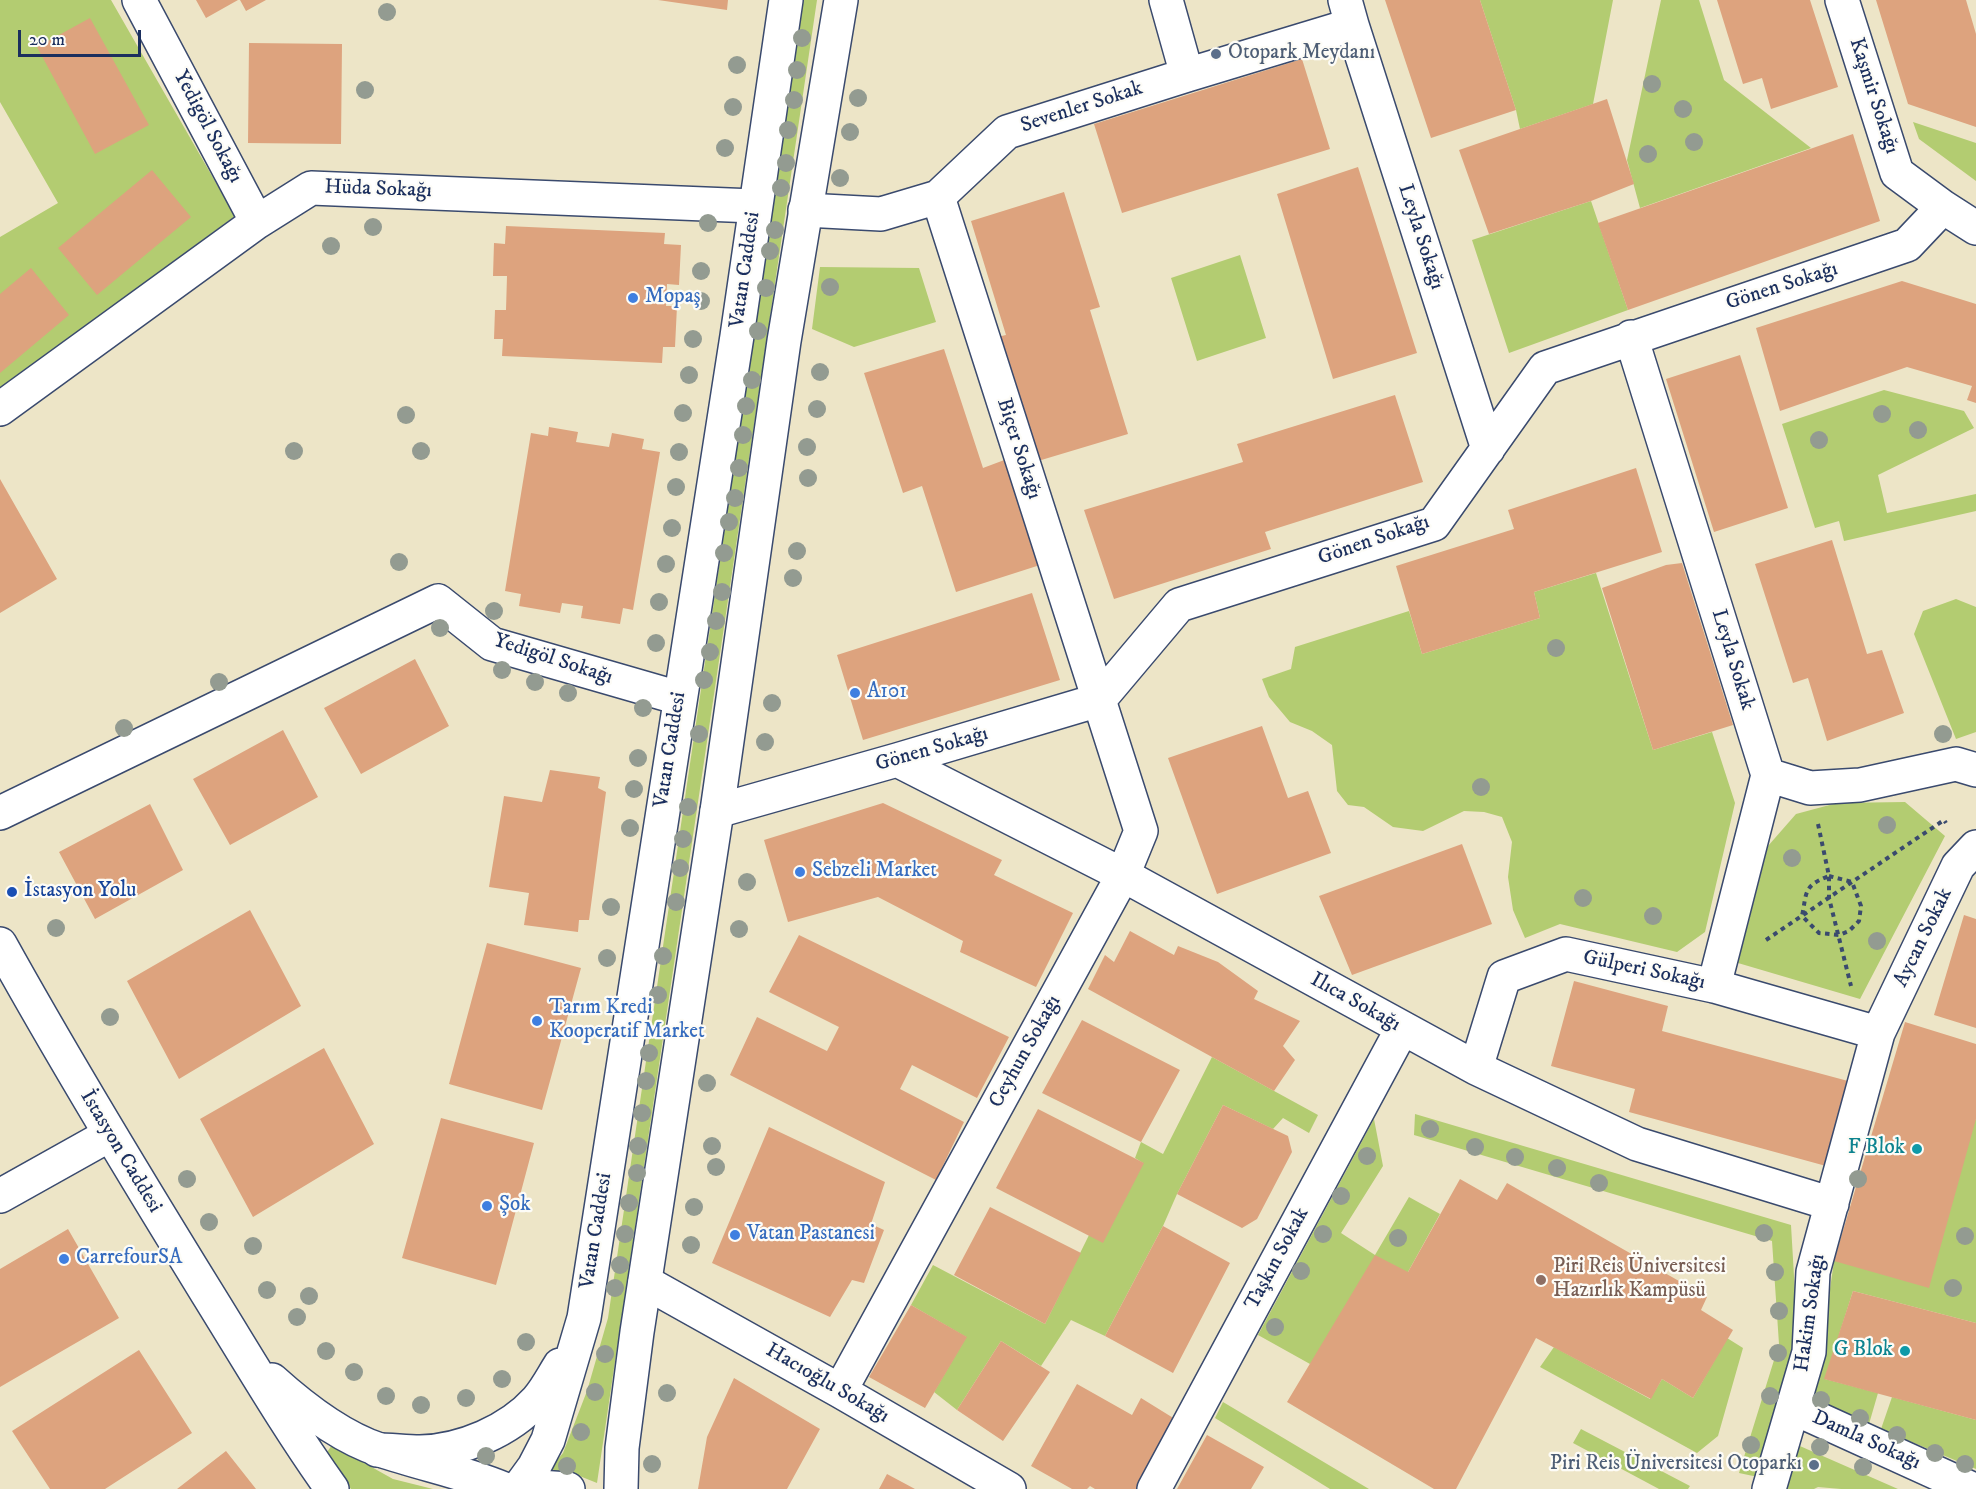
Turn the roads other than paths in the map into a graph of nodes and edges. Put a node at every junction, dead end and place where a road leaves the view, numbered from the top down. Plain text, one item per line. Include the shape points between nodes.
1 (139, 0) edge
2 (786, 0) edge
3 (841, 0) edge
4 (1166, 0) edge
5 (1842, 0) edge
6 (1348, 12) edge
7 (1187, 75) junction
8 (938, 197) junction
9 (754, 206) junction
10 (1943, 207) junction
11 (804, 210) junction
12 (258, 222) junction
13 (1976, 228) edge
14 (1631, 337) junction
15 (0, 409) edge
16 (1488, 449) junction
17 (679, 699) junction
18 (1099, 700) junction
19 (897, 760) junction
20 (1976, 770) edge
21 (1768, 776) junction
22 (717, 811) junction
23 (0, 813) edge
24 (1972, 851) edge
25 (1123, 875) junction
26 (0, 944) edge
27 (1714, 986) junction
28 (1402, 1029) junction
29 (1869, 1030) junction
30 (1476, 1068) junction
31 (109, 1135) junction
32 (0, 1196) edge
33 (1832, 1204) junction
34 (645, 1282) junction
35 (584, 1318) junction
36 (246, 1356) junction
37 (840, 1390) junction
38 (1794, 1408) junction
39 (377, 1450) junction
40 (332, 1489) edge
41 (504, 1489) edge
42 (518, 1489) edge
43 (531, 1489) edge
44 (568, 1489) edge
45 (621, 1489) edge
46 (1009, 1489) edge
47 (1154, 1489) edge
48 (1769, 1489) edge
49 (1972, 1489) edge

1 - 12 street, Yedigöl Sokağı
2 - 9 street, Vatan Caddesi
3 - 11 street
4 - 7 street
5 - 10 street, Kaşmir Sokağı via 1897,173
6 - 7 street, Sevenler Sokak
6 - 16 street, Leyla Sokağı
7 - 8 street, Sevenler Sokak via 1007,132
8 - 11 street, Sevenler Sokak via 881,214
8 - 18 street, Biçer Sokağı
9 - 12 street, Hüda Sokağı via 312,188
9 - 17 street, Vatan Caddesi
10 - 13 street
10 - 14 street, Gönen Sokağı via 1907,245
11 - 22 street
12 - 15 street, Hüda Sokağı
14 - 16 street, Gönen Sokağı via 1545,368
14 - 21 street, Leyla Sokak
16 - 18 street, Gönen Sokağı via 1434,524 1179,605
17 - 23 street, Yedigöl Sokağı via 492,644 438,601
17 - 35 street, Vatan Caddesi
18 - 19 street, Gönen Sokağı
18 - 25 street, Ceyhun Sokağı via 1141,831
19 - 22 street, Gönen Sokağı
19 - 25 street, Ilıca Sokağı
20 - 21 street via 1956,764 1860,785 1810,788
21 - 27 street
22 - 34 street
24 - 29 street, Aycan Sokak via 1958,866
25 - 28 street, Ilıca Sokağı
25 - 37 street, Ceyhun Sokağı
26 - 31 street, İstasyon Caddesi
27 - 29 street, Gülperi Sokağı
27 - 30 street, Gülperi Sokağı via 1566,954 1504,976
28 - 30 street, Ilıca Sokağı
28 - 47 street, Taşkın Sokak
29 - 33 street, Hakim Sokağı
30 - 33 street, Ilıca Sokağı via 1637,1144
31 - 32 street
31 - 36 street, İstasyon Caddesi
33 - 38 street, Hakim Sokağı via 1813,1272 1809,1352
34 - 37 street, Hacıoğlu Sokağı
34 - 45 street via 622,1448
35 - 39 street via 538,1400 518,1418 495,1432 442,1450
35 - 42 street, Vatan Caddesi via 548,1440
36 - 39 street via 320,1418
36 - 40 street
37 - 46 street, Hacıoğlu Sokağı
38 - 48 street, Hakim Sokağı
38 - 49 street, Damla Sokağı
39 - 41 street
43 - 44 street

